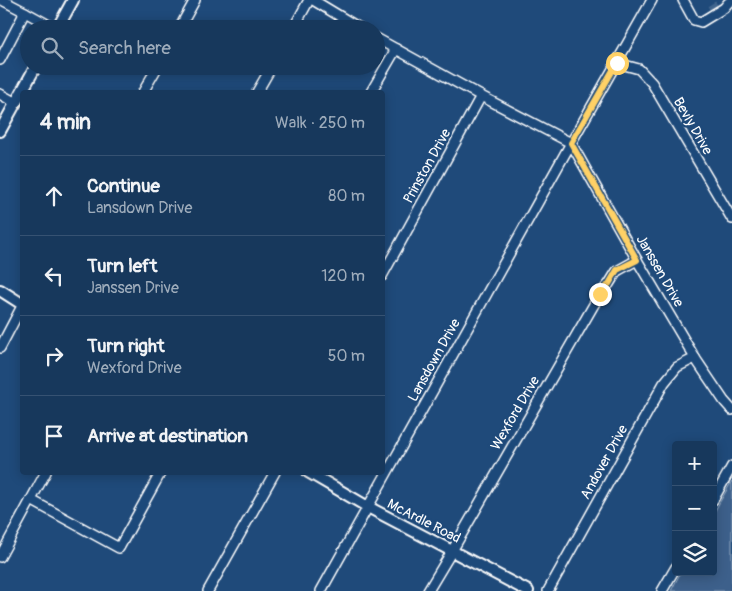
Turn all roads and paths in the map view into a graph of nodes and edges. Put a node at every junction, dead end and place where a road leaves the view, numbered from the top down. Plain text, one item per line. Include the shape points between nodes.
1 (2, 0) edge
2 (73, 0) edge
3 (195, 0) edge
4 (311, 0) edge
5 (652, 0) edge
6 (683, 0) edge
7 (730, 2) edge
8 (25, 12) junction
9 (21, 20) edge
10 (40, 20) edge
11 (61, 20) edge
12 (184, 20) edge
13 (299, 20) edge
14 (345, 20) edge
15 (694, 20) junction
16 (20, 22) edge
17 (385, 43) edge
18 (396, 49) junction
19 (0, 60) edge
20 (617, 63) junction
21 (385, 68) edge
22 (31, 75) edge
23 (153, 75) edge
24 (267, 75) edge
25 (381, 75) edge
26 (23, 90) edge
27 (144, 90) edge
28 (258, 90) edge
29 (372, 90) edge
30 (0, 94) edge
31 (20, 96) edge
32 (481, 96) junction
33 (16, 103) junction
34 (0, 131) edge
35 (571, 143) junction
36 (732, 218) edge
37 (637, 260) junction
38 (385, 271) edge
39 (0, 290) edge
40 (20, 304) edge
41 (20, 309) edge
42 (0, 348) edge
43 (695, 358) junction
44 (732, 410) edge
45 (732, 466) edge
46 (44, 475) edge
47 (159, 475) edge
48 (274, 475) edge
49 (313, 475) edge
50 (717, 493) edge
51 (31, 500) junction
52 (368, 507) junction
53 (452, 551) junction
54 (0, 558) edge
55 (672, 574) edge
56 (208, 591) edge
57 (321, 591) edge
58 (428, 591) edge
59 (528, 591) edge
60 (548, 591) edge
61 (662, 591) edge

1 - 8 street
2 - 11 main road
3 - 12 street
4 - 13 street
4 - 14 street
5 - 20 street, Lansdown Drive
6 - 15 street
7 - 15 street via 722,3
7 - 15 street via 701,22
8 - 9 street
8 - 10 street
16 - 19 street
17 - 18 street
18 - 21 street
18 - 32 street
20 - 35 street, Lansdown Drive
20 - 36 street, Bevly Drive via 639,69 652,83
22 - 26 main road
23 - 27 street
24 - 28 street
25 - 29 street
30 - 33 street
31 - 33 main road
32 - 35 street
32 - 38 street, Prinston Drive
33 - 34 main road
35 - 37 street, Janssen Drive
35 - 52 street, Lansdown Drive
37 - 43 street, Janssen Drive
37 - 53 street, Wexford Drive via 617,270 600,294
39 - 40 main road
41 - 42 street
43 - 44 street, Janssen Drive
43 - 60 street, Andover Drive via 677,367 664,383
45 - 50 street
46 - 51 street
47 - 51 street via 119,548
48 - 56 street
49 - 52 main road, McArdle Road
51 - 54 street
52 - 53 main road, McArdle Road
52 - 57 street, Lansdown Drive
53 - 58 street, Wexford Drive
53 - 59 main road, McArdle Road
55 - 61 street

